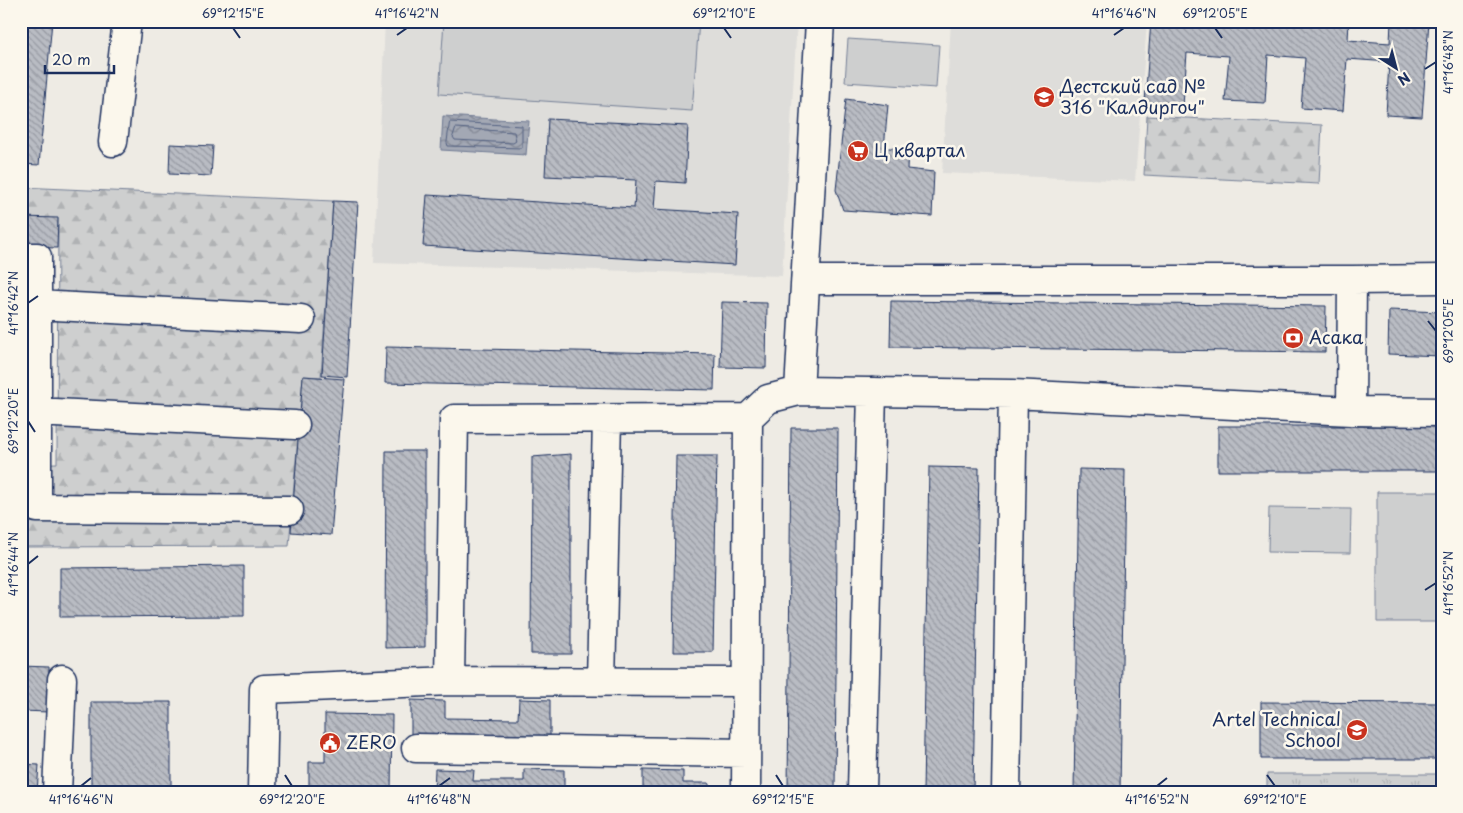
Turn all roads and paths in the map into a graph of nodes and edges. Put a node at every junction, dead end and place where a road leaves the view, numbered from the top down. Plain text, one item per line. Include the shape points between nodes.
1 (127, 21) edge
2 (820, 21) edge
3 (112, 142) dead end
4 (21, 256) edge
5 (1442, 279) edge
6 (806, 280) junction
7 (1352, 280) junction
8 (36, 304) junction
9 (301, 319) dead end
10 (800, 391) junction
11 (872, 392) junction
12 (1013, 394) junction
13 (1351, 411) junction
14 (36, 412) junction
15 (1442, 412) edge
16 (748, 418) junction
17 (607, 419) junction
18 (295, 425) dead end
19 (289, 510) dead end
20 (62, 680) dead end
21 (450, 681) junction
22 (601, 682) junction
23 (746, 682) junction
24 (416, 748) dead end
25 (746, 753) junction
26 (862, 790) dead end
27 (56, 792) edge
28 (262, 792) edge
29 (746, 792) edge
30 (1006, 792) edge

1 - 3 street
2 - 6 street
4 - 8 street via 37,257
5 - 7 street
6 - 7 street
6 - 10 street
7 - 13 street
8 - 9 street
8 - 14 street
10 - 11 street
10 - 16 street via 768,399
11 - 12 street
11 - 26 street
12 - 13 street
12 - 30 street
13 - 15 street
14 - 18 street
14 - 19 street via 36,508
16 - 17 street
16 - 23 street
17 - 21 street via 454,419
17 - 22 street
20 - 27 street
21 - 22 street
21 - 28 street via 264,689
22 - 23 street
23 - 25 street
24 - 25 street
25 - 29 street

